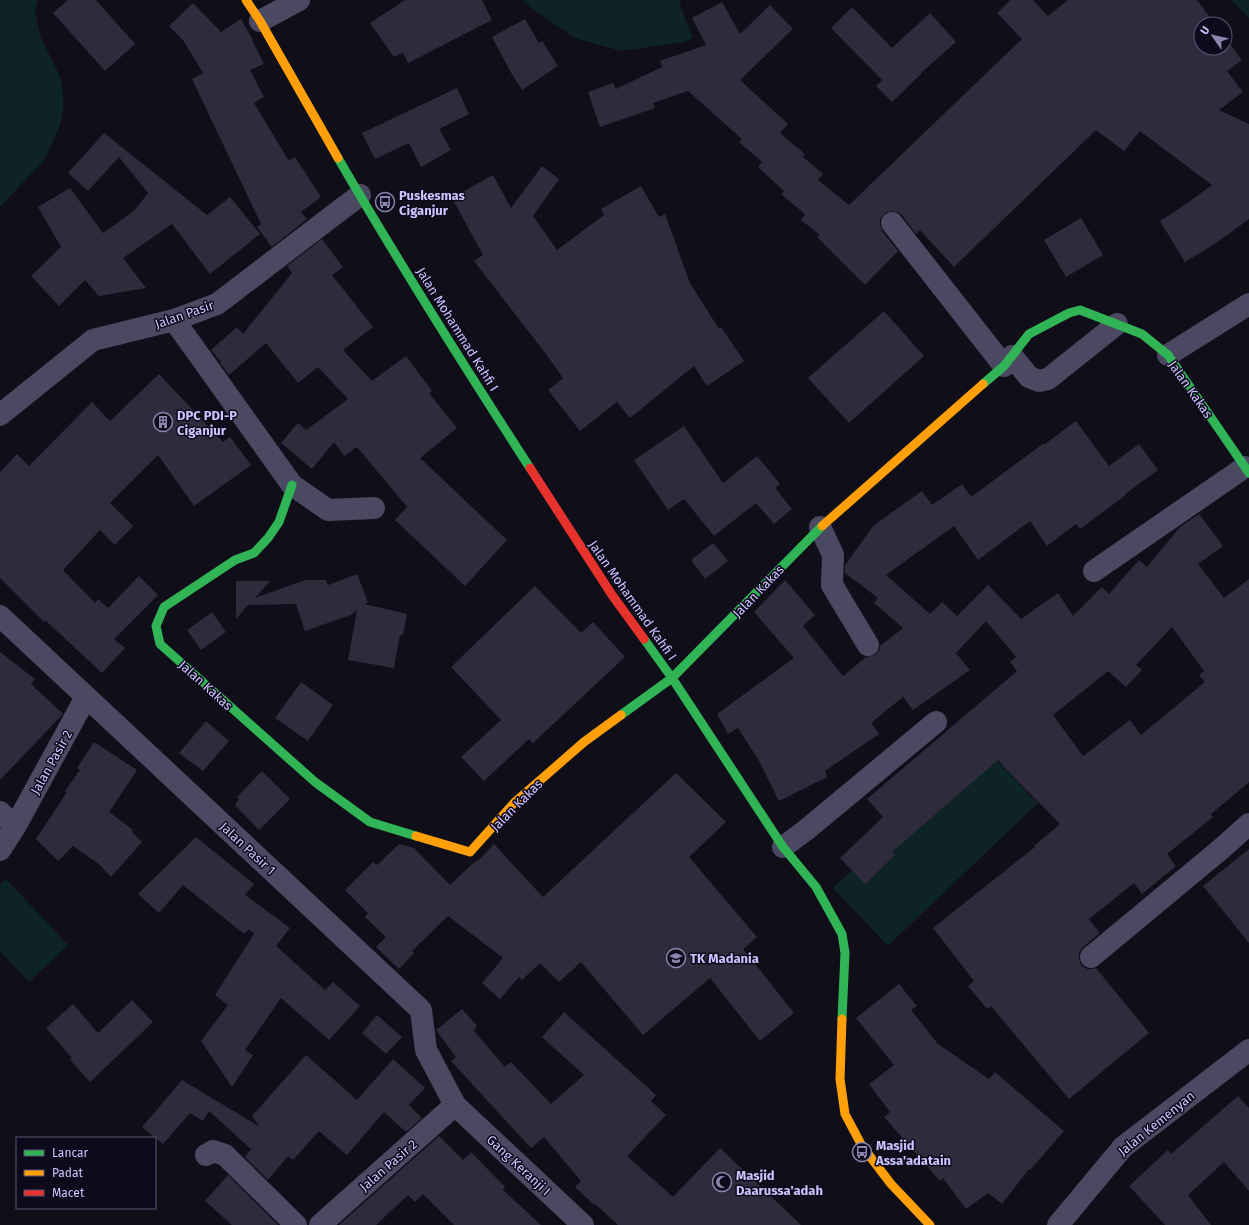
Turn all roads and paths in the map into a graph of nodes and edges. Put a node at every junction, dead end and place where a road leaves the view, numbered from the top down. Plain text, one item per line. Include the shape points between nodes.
1 (246, 0) edge
2 (299, 0) edge
3 (260, 21) junction
4 (360, 195) junction
5 (892, 223) dead end
6 (1249, 304) edge
7 (174, 320) junction
8 (1117, 324) junction
9 (1168, 355) junction
10 (1008, 361) junction
11 (0, 415) edge
12 (1247, 470) edge
13 (292, 485) junction
14 (374, 508) dead end
15 (820, 527) junction
16 (1094, 571) dead end
17 (0, 616) edge
18 (868, 645) dead end
19 (672, 678) junction
20 (86, 697) junction
21 (936, 722) dead end
22 (0, 812) edge
23 (1249, 824) edge
24 (16, 827) junction
25 (783, 847) junction
26 (0, 850) edge
27 (1092, 957) dead end
28 (1249, 1050) edge
29 (455, 1105) junction
30 (206, 1155) dead end
31 (296, 1225) edge
32 (320, 1225) edge
33 (584, 1225) edge
34 (930, 1225) edge
35 (1058, 1225) edge

1 - 3 street, Jalan Mohammad Kahfi I
2 - 3 street
3 - 4 street, Jalan Mohammad Kahfi I
4 - 7 street, Jalan Pasir via 217,304
4 - 19 street, Jalan Mohammad Kahfi I via 577,542
5 - 10 street
6 - 9 street
7 - 11 street, Jalan Pasir via 93,340
7 - 13 street
8 - 9 street, Jalan Kakas via 1142,334
8 - 10 street, Jalan Kakas via 1080,310 1069,313 1029,334
8 - 10 street via 1048,379 1039,381
9 - 12 street, Jalan Kakas
10 - 15 street, Jalan Kakas
12 - 16 street
13 - 14 street via 328,510
13 - 19 street, Jalan Kakas via 279,522 254,553 235,560 164,607 156,626 160,644 315,782 370,822 470,852 514,803 584,742
15 - 18 street via 833,555 832,585
15 - 19 street, Jalan Kakas
17 - 20 street, Jalan Pasir 1
19 - 25 street, Jalan Mohammad Kahfi I
20 - 24 street, Jalan Pasir 2
20 - 29 street, Jalan Pasir 1 via 422,1010 426,1050
21 - 25 street
22 - 24 street
23 - 27 street
24 - 26 street, Jalan Pasir 2
25 - 34 street, Jalan Mohammad Kahfi I via 816,887 842,934 845,965 840,1079 845,1114 862,1146 892,1184
28 - 35 street, Jalan Kemenyan via 1123,1147
29 - 32 street, Jalan Pasir 2
29 - 33 street, Gang Keranji I
30 - 31 street via 214,1151 225,1155

